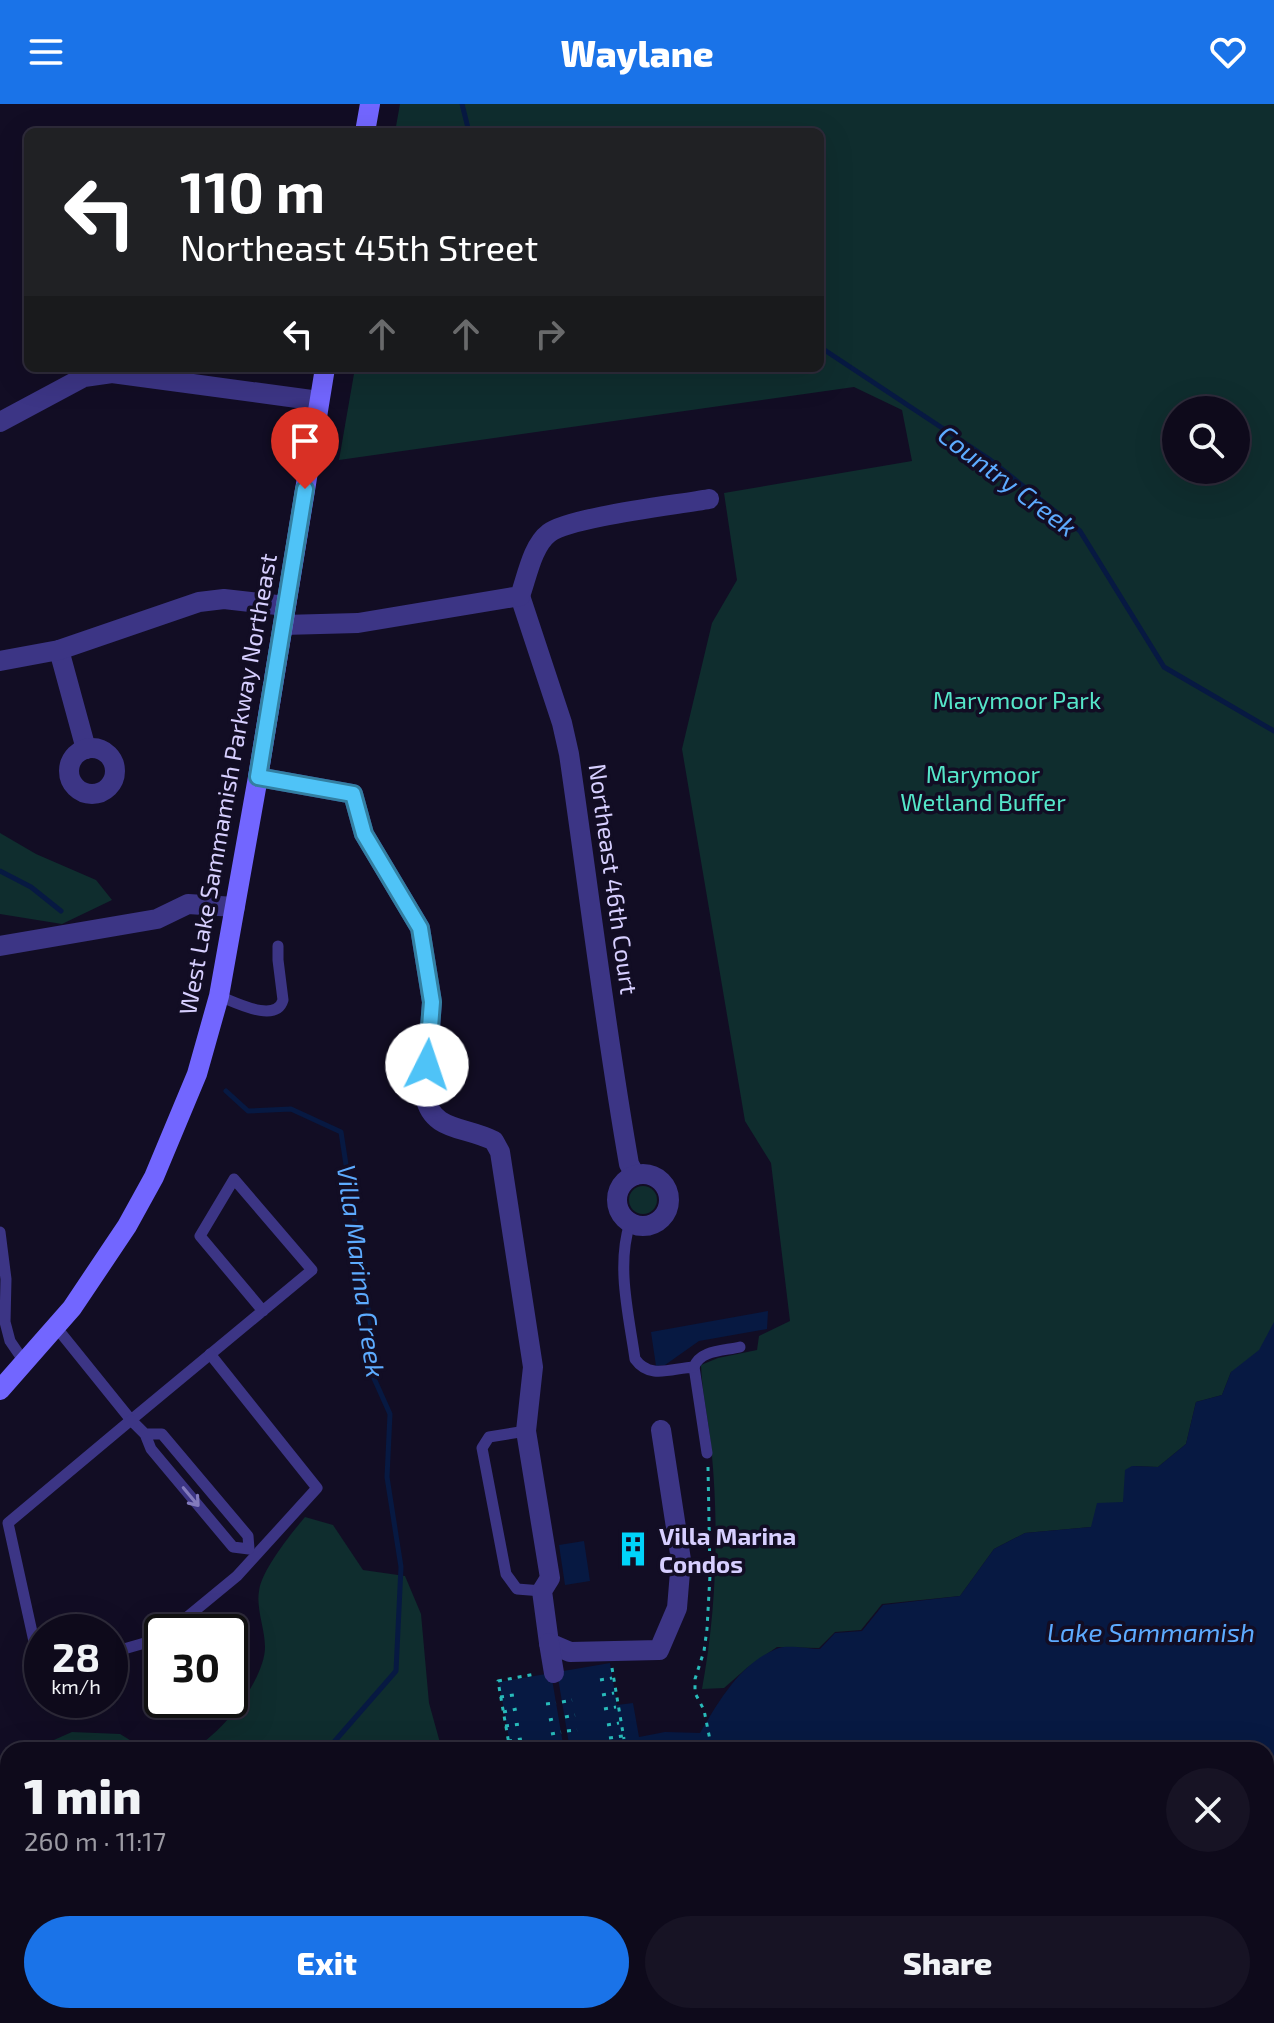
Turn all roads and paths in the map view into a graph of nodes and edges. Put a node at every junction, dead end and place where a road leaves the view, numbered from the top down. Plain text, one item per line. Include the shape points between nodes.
1 (370, 104) edge
2 (366, 128) edge
3 (83, 372) edge
4 (324, 372) edge
5 (319, 401) junction
6 (0, 422) edge
7 (709, 499) dead end
8 (520, 596) junction
9 (284, 616) junction
10 (59, 650) junction
11 (0, 661) edge
12 (86, 749) dead end
13 (258, 777) junction
14 (235, 907) junction
15 (0, 946) edge
16 (278, 946) dead end
17 (219, 996) junction
18 (635, 1175) junction
19 (630, 1223) junction
20 (0, 1232) edge
21 (263, 1311) junction
22 (56, 1327) junction
23 (740, 1347) dead end
24 (210, 1354) junction
25 (25, 1363) junction
26 (694, 1367) junction
27 (0, 1390) edge
28 (131, 1420) junction
29 (661, 1430) dead end
30 (526, 1431) junction
31 (145, 1434) junction
32 (707, 1453) joint
33 (252, 1552) junction
34 (542, 1591) junction
35 (28, 1614) edge
36 (191, 1614) edge
37 (549, 1643) junction
38 (554, 1673) dead end
39 (614, 1678) dead end
40 (600, 1680) dead end
41 (616, 1692) dead end
42 (514, 1695) dead end
43 (602, 1695) dead end
44 (500, 1697) dead end
45 (572, 1700) dead end
46 (562, 1702) dead end
47 (556, 1703) dead end
48 (546, 1704) dead end
49 (618, 1707) dead end
50 (517, 1709) dead end
51 (604, 1709) dead end
52 (503, 1712) dead end
53 (575, 1715) dead end
54 (565, 1717) dead end
55 (558, 1718) dead end
56 (549, 1720) dead end
57 (621, 1722) dead end
58 (520, 1724) dead end
59 (607, 1725) dead end
60 (505, 1726) dead end
61 (577, 1730) dead end
62 (567, 1731) dead end
63 (561, 1732) dead end
64 (551, 1734) dead end
65 (623, 1736) dead end
66 (609, 1738) dead end
67 (522, 1739) dead end
68 (508, 1741) dead end
69 (710, 1742) edge

1 - 2 main road
3 - 5 street
3 - 6 street
4 - 5 main road, West Lake Sammamish Parkway Northeast
5 - 9 main road, West Lake Sammamish Parkway Northeast
7 - 8 street via 583,521 550,532 537,549
8 - 9 street via 358,623
8 - 18 street, Northeast 46th Court via 569,754 612,1065
9 - 10 street via 224,599 199,602
9 - 13 main road, West Lake Sammamish Parkway Northeast
10 - 11 street
10 - 12 street
13 - 14 main road, West Lake Sammamish Parkway Northeast
13 - 30 street via 353,794 364,834 420,928 432,1002 428,1110 436,1120 494,1141 500,1152 533,1367
14 - 15 street via 188,904 157,919
14 - 17 main road, West Lake Sammamish Parkway Northeast
16 - 17 lane via 282,1006 267,1011
17 - 22 main road, West Lake Sammamish Parkway Northeast via 197,1074 154,1177 99,1271
18 - 19 street via 617,1193 618,1210
18 - 19 street via 659,1179 669,1203 655,1224
19 - 26 lane via 624,1239 625,1284 635,1359 642,1369 653,1372
20 - 25 lane via 5,1322
21 - 21 lane via 312,1270 234,1179 200,1236
21 - 24 lane
22 - 25 main road, West Lake Sammamish Parkway Northeast
22 - 28 lane
23 - 26 lane via 704,1355
24 - 28 lane
24 - 33 lane via 317,1488
25 - 27 main road, West Lake Sammamish Parkway Northeast
26 - 32 lane
28 - 31 lane
28 - 35 lane via 8,1523
29 - 37 street via 681,1560 677,1608 659,1650 570,1652
30 - 34 street via 550,1578
30 - 34 lane via 489,1437 482,1448 506,1574 517,1589
31 -> 33 lane via 151,1449 233,1547
31 - 33 lane via 162,1434 248,1536
32 - 69 path via 707,1629 695,1693
33 - 36 lane via 237,1576
34 - 37 street
37 - 38 street
39 - 40 path
41 - 43 path
42 - 44 path
45 - 46 path
47 - 48 path
49 - 51 path
50 - 52 path
53 - 54 path
55 - 56 path
57 - 59 path
58 - 60 path
61 - 62 path
63 - 64 path
65 - 66 path
67 - 68 path

